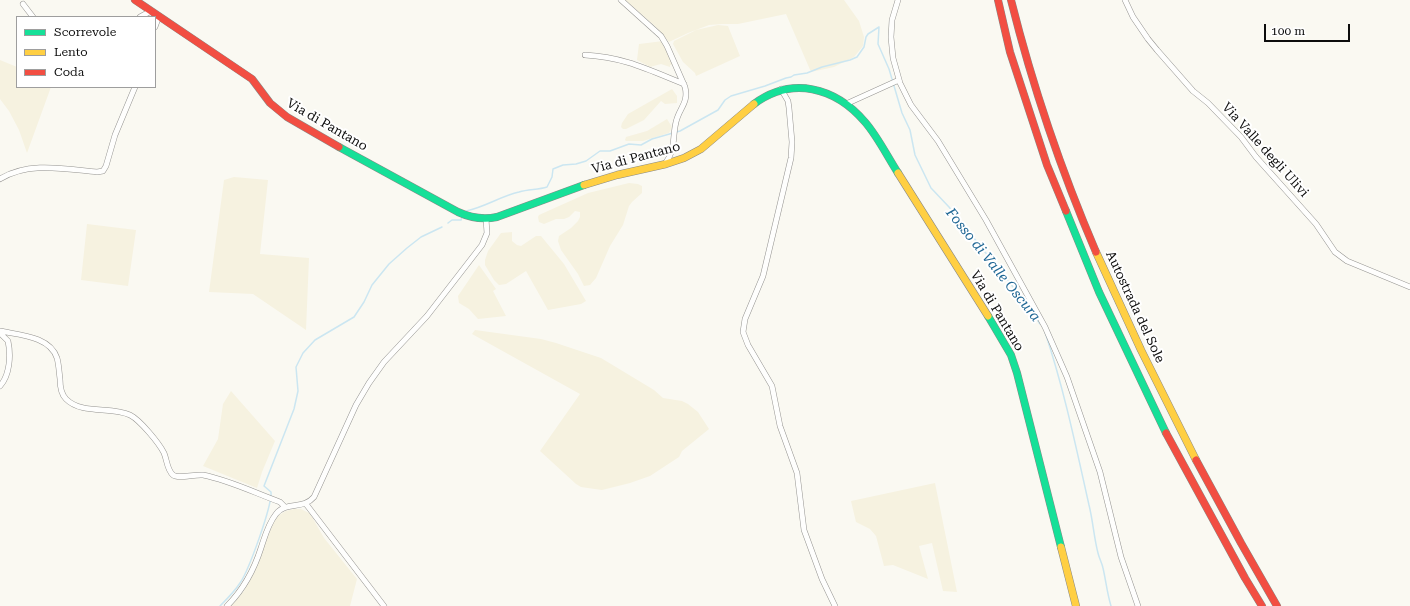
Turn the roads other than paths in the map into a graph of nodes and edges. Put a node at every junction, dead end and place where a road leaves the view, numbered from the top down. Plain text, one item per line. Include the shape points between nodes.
1 (135, 0) edge
2 (621, 0) edge
3 (898, 0) edge
4 (998, 0) edge
5 (1011, 0) edge
6 (1125, 0) edge
7 (23, 4) dead end
8 (151, 11) junction
9 (32, 16) edge
10 (142, 16) edge
11 (159, 16) junction
12 (156, 24) edge
13 (586, 55) dead end
14 (899, 80) junction
15 (684, 84) junction
16 (134, 88) edge
17 (782, 89) junction
18 (846, 104) junction
19 (665, 164) junction
20 (0, 179) edge
21 (486, 219) junction
22 (1410, 287) edge
23 (0, 332) edge
24 (0, 386) edge
25 (306, 504) junction
26 (285, 507) junction
27 (227, 606) edge
28 (384, 606) edge
29 (835, 606) edge
30 (1076, 606) edge
31 (1138, 606) edge
32 (1262, 606) edge
33 (1278, 606) edge

1 - 8 main road, Via di Pantano
2 - 15 street via 661,36
3 - 14 street via 892,16 891,37
4 - 32 main road, Autostrada del Sole via 1010,52 1048,165 1100,292 1163,427
5 - 33 main road, Autostrada del Sole via 1023,50 1058,160 1111,287 1175,420
6 - 22 street, Via Valle degli Ulivi via 1157,50 1193,91 1241,137 1316,224 1338,255
7 - 9 street
8 - 10 street
8 - 11 main road, Via di Pantano
11 - 12 street
11 - 21 main road, Via di Pantano via 252,79 270,103 287,117 460,214 474,219
13 - 15 street via 632,63
14 - 18 street
14 - 31 street via 911,105 938,141 986,220 1049,336 1100,472 1121,557
15 - 19 street via 686,99 677,120 674,142
16 - 20 street via 103,171 34,168 14,172
17 - 18 main road, Via di Pantano via 813,88 830,94
17 - 19 main road, Via di Pantano via 752,105 702,149
17 - 29 street via 789,106 791,158 763,276 745,319 743,332 772,386 780,426 797,473 804,530 819,574
18 - 30 main road, Via di Pantano via 869,127 1011,355
19 - 21 main road, Via di Pantano via 602,179 501,216
21 - 25 street via 487,233 482,244 427,316 384,362 362,395 316,494
23 - 24 street via 8,341 10,358 6,377
23 - 26 street via 36,339 48,345 57,357 61,389 66,399 80,406 130,415 162,450 173,476 197,475 222,480 280,502
25 - 26 street
25 - 28 street
26 - 27 street via 272,519 248,580

